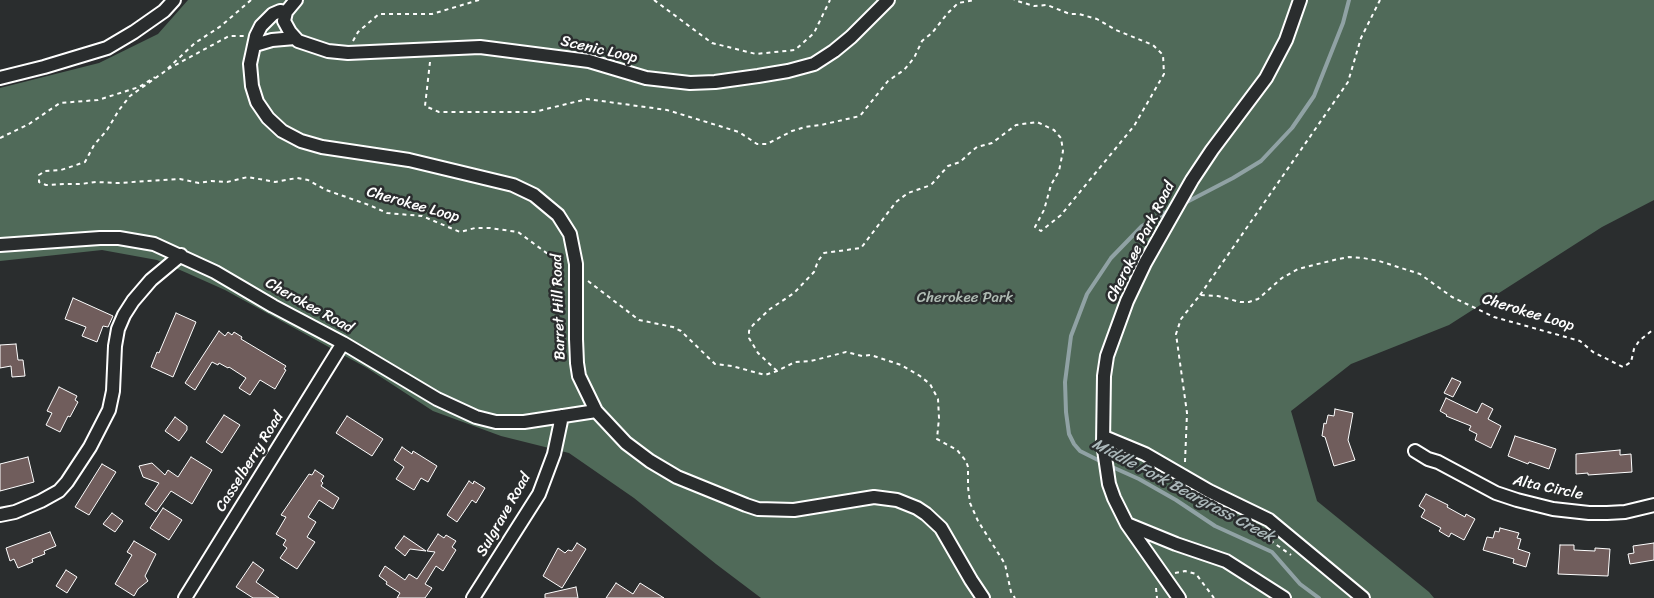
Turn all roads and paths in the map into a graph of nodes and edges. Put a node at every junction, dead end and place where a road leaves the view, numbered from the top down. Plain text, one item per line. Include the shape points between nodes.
1 (174, 0) edge
2 (251, 0) edge
3 (296, 0) edge
4 (479, 0) edge
5 (654, 0) edge
6 (830, 0) edge
7 (888, 0) edge
8 (975, 0) edge
9 (1014, 0) edge
10 (1300, 0) edge
11 (1380, 0) edge
12 (286, 12) junction
13 (295, 38) junction
14 (256, 40) junction
15 (431, 50) junction
16 (348, 53) junction
17 (164, 72) junction
18 (0, 78) edge
19 (0, 138) edge
20 (0, 245) edge
21 (181, 255) junction
22 (576, 274) junction
23 (1200, 295) junction
24 (1654, 329) edge
25 (343, 343) junction
26 (778, 371) junction
27 (596, 411) junction
28 (562, 416) junction
29 (1104, 440) junction
30 (1414, 451) dead end
31 (1193, 482) junction
32 (1654, 505) edge
33 (0, 515) edge
34 (1128, 524) junction
35 (1164, 577) junction
36 (185, 598) edge
37 (474, 598) edge
38 (983, 598) edge
39 (1015, 598) edge
40 (1179, 598) edge
41 (1214, 598) edge
42 (1284, 598) edge
43 (1363, 598) edge

1 - 18 street via 164,11 107,48
2 - 17 path, Cherokee Loop via 195,43
3 - 12 street
4 - 16 path via 432,14 379,14 358,32
5 - 6 path via 712,43 756,54 795,50 814,33
7 - 15 street, Scenic Loop via 851,37 814,64 715,82 646,78 588,61 480,47
8 - 15 path via 958,3 947,14 922,42 904,70 888,81 860,116 805,127 767,144 757,144 739,132 667,110 587,98 534,112 439,112 425,106
9 - 26 path via 1097,19 1153,45 1163,55 1164,74 1134,126 1061,215 1041,230 1035,227 1059,171 1063,150 1061,138 1054,130 1036,122 1016,125 992,143 977,147 960,162 948,166 931,185 902,197 861,248 824,253 814,272 794,293 770,308 753,325 749,338 758,353
10 - 29 street, Cherokee Park Road via 1286,40 1266,78 1192,180 1126,301 1107,356
11 - 23 path via 1361,38 1348,82
12 - 13 street via 284,21
12 - 14 street, Barret Hill Road via 273,14 261,26
13 - 14 street
13 - 16 street, Scenic Loop via 328,51
14 - 17 path via 229,36
14 - 22 street, Barret Hill Road via 250,64 252,86 261,109 282,131 322,147 409,160 513,185 534,195 565,225 573,245
15 - 16 street, Scenic Loop
17 - 19 path via 139,87 98,100 60,103 29,124
17 - 22 path, Cherokee Loop via 130,96 85,162 61,170 45,171 39,175 39,182 46,185 118,184 180,179 199,183 248,177 270,182 297,178 387,213 422,216 460,232 475,228 518,232
20 - 21 street, Cherokee Road via 120,238 154,244
21 - 25 street, Cherokee Road
21 - 33 street via 152,280 124,315 115,346 109,410 67,482 59,491 40,501
22 - 26 path, Cherokee Loop via 639,320 681,331 715,364 760,375
22 - 27 street, Barret Hill Road via 577,363 579,376
23 - 24 path, Cherokee Loop via 1249,302 1258,299 1298,269 1349,257 1363,258 1420,274 1452,297 1494,317 1580,341 1593,352 1622,367 1631,362 1639,341
23 - 31 path via 1181,319 1176,334 1187,413 1184,456
25 - 28 street, Cherokee Road via 437,399 476,417 496,422 524,422
25 - 36 street, Casselberry Road
26 - 39 path, Cherokee Loop via 795,362 846,352 871,355 901,365 930,384 939,404 938,439 957,450 966,461 970,503 1004,564
27 - 28 street, Cherokee Road
27 - 38 street, Barret Hill Road via 626,443 650,461 677,477 746,505 794,510 874,497 897,500 917,508 941,528
28 - 37 street, Sulgrave Road via 554,454 539,494
29 - 31 street via 1145,454
29 - 34 street, Cherokee Park Road via 1109,484
30 - 32 street, Alta Circle via 1496,492 1553,509 1607,513
31 - 43 street via 1269,520
34 - 35 street
34 - 42 street via 1226,560
35 - 40 street
35 - 41 path via 1191,571

